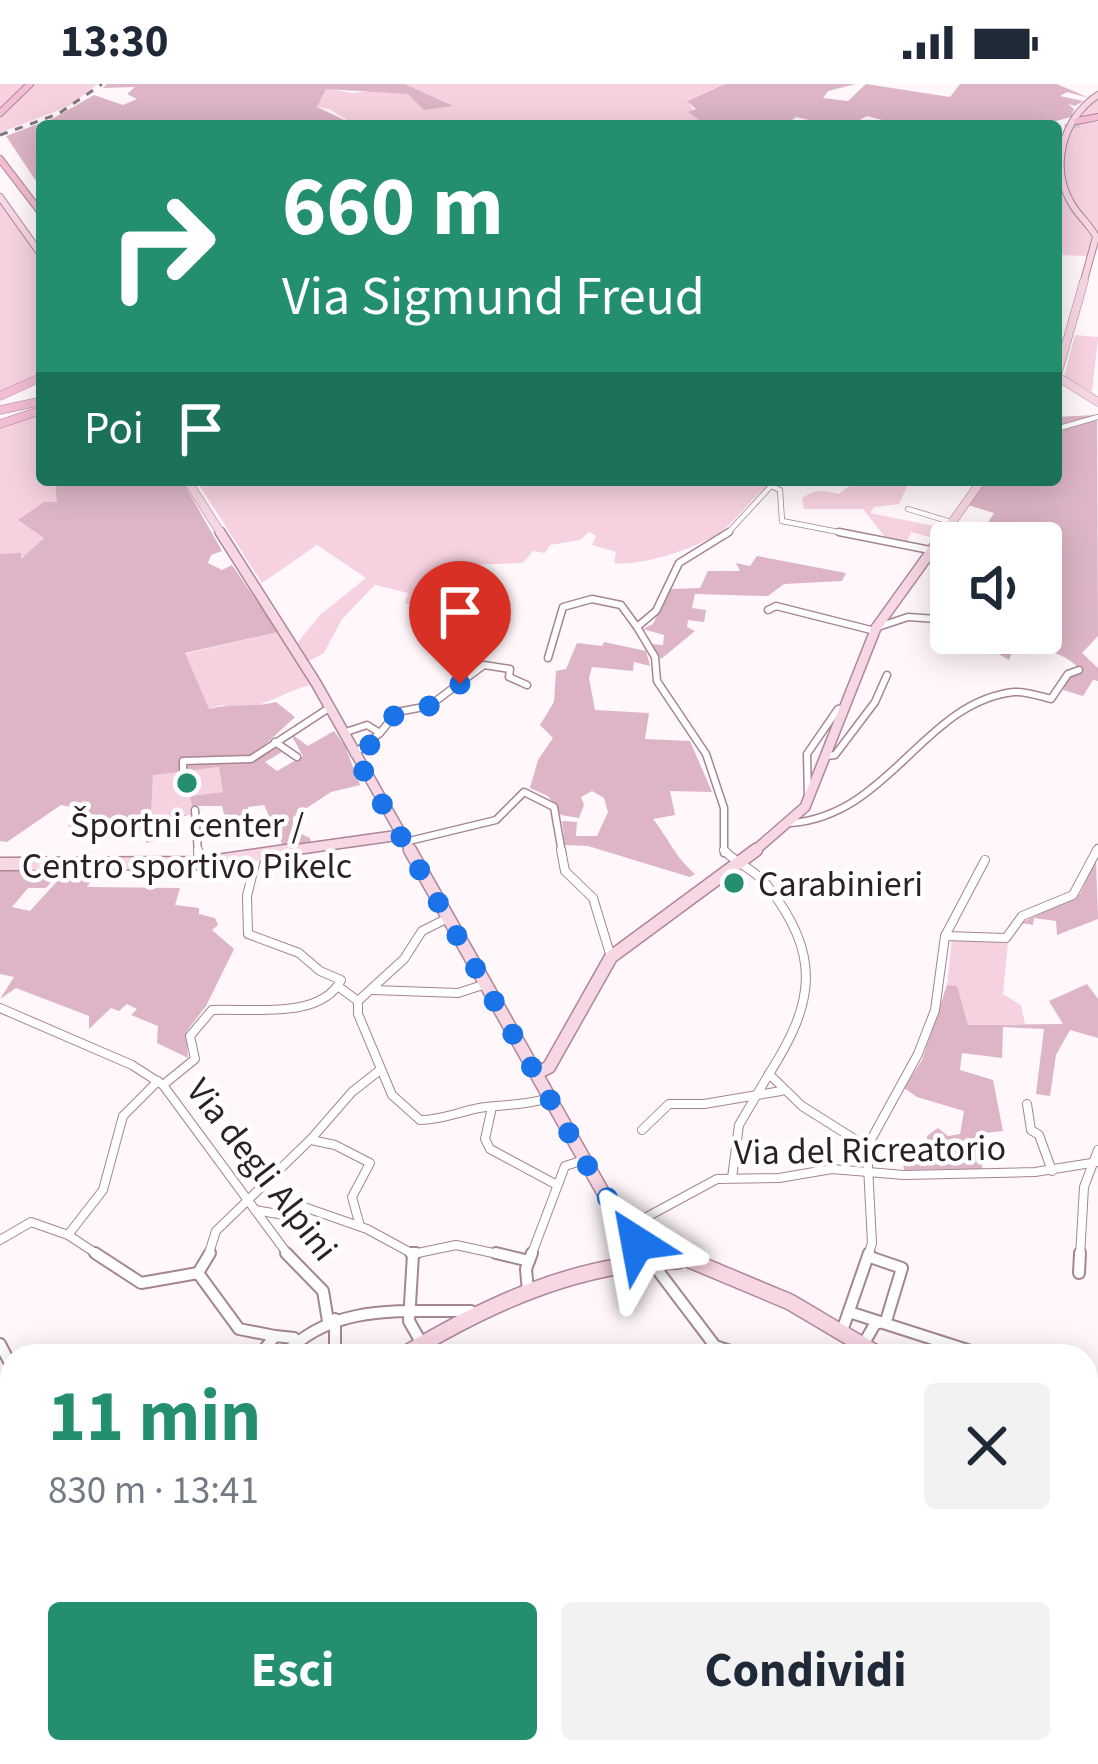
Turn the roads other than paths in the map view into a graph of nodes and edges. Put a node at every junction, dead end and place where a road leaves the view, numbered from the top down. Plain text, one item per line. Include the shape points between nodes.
1 (27, 84) edge
2 (1098, 95) edge
3 (0, 104) edge
4 (0, 113) edge
5 (1098, 118) edge
6 (1080, 122) tunnel mouth
7 (1062, 147) edge
8 (1062, 156) edge
9 (0, 159) edge
10 (0, 172) edge
11 (0, 197) edge
12 (36, 207) edge
13 (36, 217) edge
14 (36, 248) edge
15 (1062, 360) edge
16 (36, 380) edge
17 (1062, 381) edge
18 (0, 396) edge
19 (1098, 402) edge
20 (36, 404) edge
21 (36, 406) edge
22 (0, 408) edge
23 (1098, 417) edge
24 (0, 424) edge
25 (1062, 427) edge
26 (191, 486) edge
27 (978, 486) edge
28 (908, 509) dead end
29 (951, 522) joint
30 (930, 550) joint
31 (768, 610) dead end
32 (930, 619) edge
33 (637, 628) junction
34 (875, 629) junction
35 (548, 658) dead end
36 (1079, 670) dead end
37 (887, 675) dead end
38 (527, 685) dead end
39 (329, 708) junction
40 (846, 708) junction
41 (343, 733) junction
42 (380, 734) junction
43 (274, 742) junction
44 (354, 754) junction
45 (827, 757) junction
46 (297, 758) dead end
47 (182, 770) dead end
48 (810, 799) junction
49 (195, 810) dead end
50 (791, 823) junction
51 (402, 839) junction
52 (1098, 848) edge
53 (257, 855) junction
54 (985, 860) dead end
55 (738, 862) junction
56 (199, 863) junction
57 (0, 864) edge
58 (448, 918) junction
59 (945, 936) junction
60 (611, 957) junction
61 (340, 984) junction
62 (486, 984) junction
63 (371, 990) junction
64 (358, 1001) junction
65 (0, 1008) edge
66 (380, 1070) junction
67 (537, 1073) junction
68 (769, 1074) junction
69 (160, 1083) junction
70 (781, 1091) junction
71 (550, 1097) junction
72 (756, 1097) junction
73 (1027, 1104) dead end
74 (492, 1107) junction
75 (642, 1130) dead end
76 (310, 1140) junction
77 (867, 1147) junction
78 (1098, 1150) edge
79 (585, 1160) junction
80 (1095, 1162) edge
81 (1052, 1171) junction
82 (868, 1173) junction
83 (732, 1178) junction
84 (557, 1185) junction
85 (247, 1196) junction
86 (255, 1210) junction
87 (284, 1215) junction
88 (629, 1227) junction
89 (361, 1228) junction
90 (268, 1231) junction
91 (68, 1235) junction
92 (0, 1240) edge
93 (650, 1253) junction
94 (413, 1254) junction
95 (870, 1257) junction
96 (529, 1261) junction
97 (198, 1273) junction
98 (1079, 1273) dead end
99 (528, 1292) junction
100 (409, 1308) junction
101 (471, 1311) junction
102 (849, 1312) junction
103 (332, 1320) junction
104 (875, 1324) junction
105 (842, 1331) junction
106 (275, 1336) junction
107 (296, 1338) junction
108 (860, 1342) junction
109 (269, 1344) edge
110 (292, 1344) edge
111 (333, 1344) edge
112 (420, 1344) edge
113 (422, 1344) edge
114 (423, 1344) edge
115 (710, 1344) edge
116 (863, 1344) edge
117 (944, 1344) edge

1 - 3 highway
1 - 4 highway
2 - 7 main road via 1077,108
5 - 6 highway
8 - 15 main road via 1070,201 1096,237
9 - 12 highway
10 - 13 highway
11 - 14 main road
16 - 18 highway
17 - 19 main road
20 - 22 highway
21 - 24 highway
23 - 25 street
26 - 39 main road
27 - 29 main road
28 - 29 street
30 - 33 street via 782,521 780,490 768,488 725,536 685,557
30 - 34 main road
31 - 34 street
32 - 34 street
33 - 35 street via 621,605 578,599 563,607
33 - 55 street via 655,657 657,681 701,743 724,808 724,853
34 - 40 main road
36 - 50 street via 1051,699 1016,692 977,703 912,753 882,788
37 - 45 street via 875,702
38 - 42 street via 509,677 510,669 484,665 429,706 397,712
39 - 41 main road
39 - 43 street
40 - 45 main road
40 - 48 street via 807,754
41 - 42 street via 367,724
41 - 44 main road
42 - 44 street
43 - 46 street
43 - 47 street via 251,759 194,758 182,761
44 - 51 main road
45 - 48 main road
48 - 50 main road
49 - 56 street
50 - 55 main road
51 - 53 main road
51 - 58 main road
51 - 60 street via 496,820 524,792 554,808 565,871 592,898
52 - 59 street via 1073,895 1022,916 1006,938
53 - 56 main road
53 - 61 street via 248,934 298,953
54 - 59 street
55 - 60 main road
55 - 68 street via 765,881 809,970 794,1036
56 - 57 main road
58 - 62 main road
58 - 63 street via 422,931
59 - 77 street via 935,1010
60 - 67 main road via 549,1067
61 - 64 street
61 - 69 street via 312,1006 212,1010 190,1036 195,1059
62 - 63 street via 458,993
62 - 67 main road
63 - 64 street
64 - 66 street
65 - 69 street, Via degli Alpini
66 - 74 street via 399,1104 420,1120
66 - 76 street
67 - 71 main road
68 - 70 street
68 - 72 street
69 - 85 street, Via degli Alpini
69 - 91 street via 123,1116 103,1190
70 - 72 street
70 - 77 street
71 - 74 street
71 - 79 main road
72 - 75 street via 669,1104
72 - 83 street via 739,1125
73 - 81 street, Via del Ricreatorio
74 - 84 street via 484,1139 490,1149
76 - 85 street
76 - 89 street via 370,1163 352,1197
77 - 82 street
78 - 80 street
79 - 84 street via 565,1166
79 - 88 main road
80 - 81 street, Via del Ricreatorio
80 - 98 street via 1084,1187
81 - 82 street, Via del Ricreatorio
82 - 83 street, Via del Ricreatorio via 811,1169
82 - 95 street
83 - 88 street, Via del Ricreatorio
84 - 96 street
85 - 86 street, Via degli Alpini
85 - 97 street via 215,1232
86 - 87 street
86 - 90 street, Via degli Alpini
87 - 89 street via 304,1207
87 - 90 street
88 - 93 main road
89 - 94 street
90 - 103 street, Via degli Alpini via 323,1291
91 - 92 street via 31,1222
91 - 97 street via 141,1283
93 - 99 main road
93 - 105 main road via 775,1295
93 - 115 street
94 - 96 street via 460,1244
94 - 100 street
95 - 102 street
95 - 104 street via 902,1268 886,1321
96 - 99 street
97 - 106 street via 239,1330
99 - 101 street
99 - 114 main road
100 - 101 street
100 - 103 street
100 - 112 street
101 - 113 street via 430,1331
102 - 104 street
102 - 105 street
103 - 107 street
103 - 111 street
104 - 108 street
104 - 117 street
105 - 108 main road
106 - 107 street
106 - 109 street
107 - 110 street
108 - 116 main road

